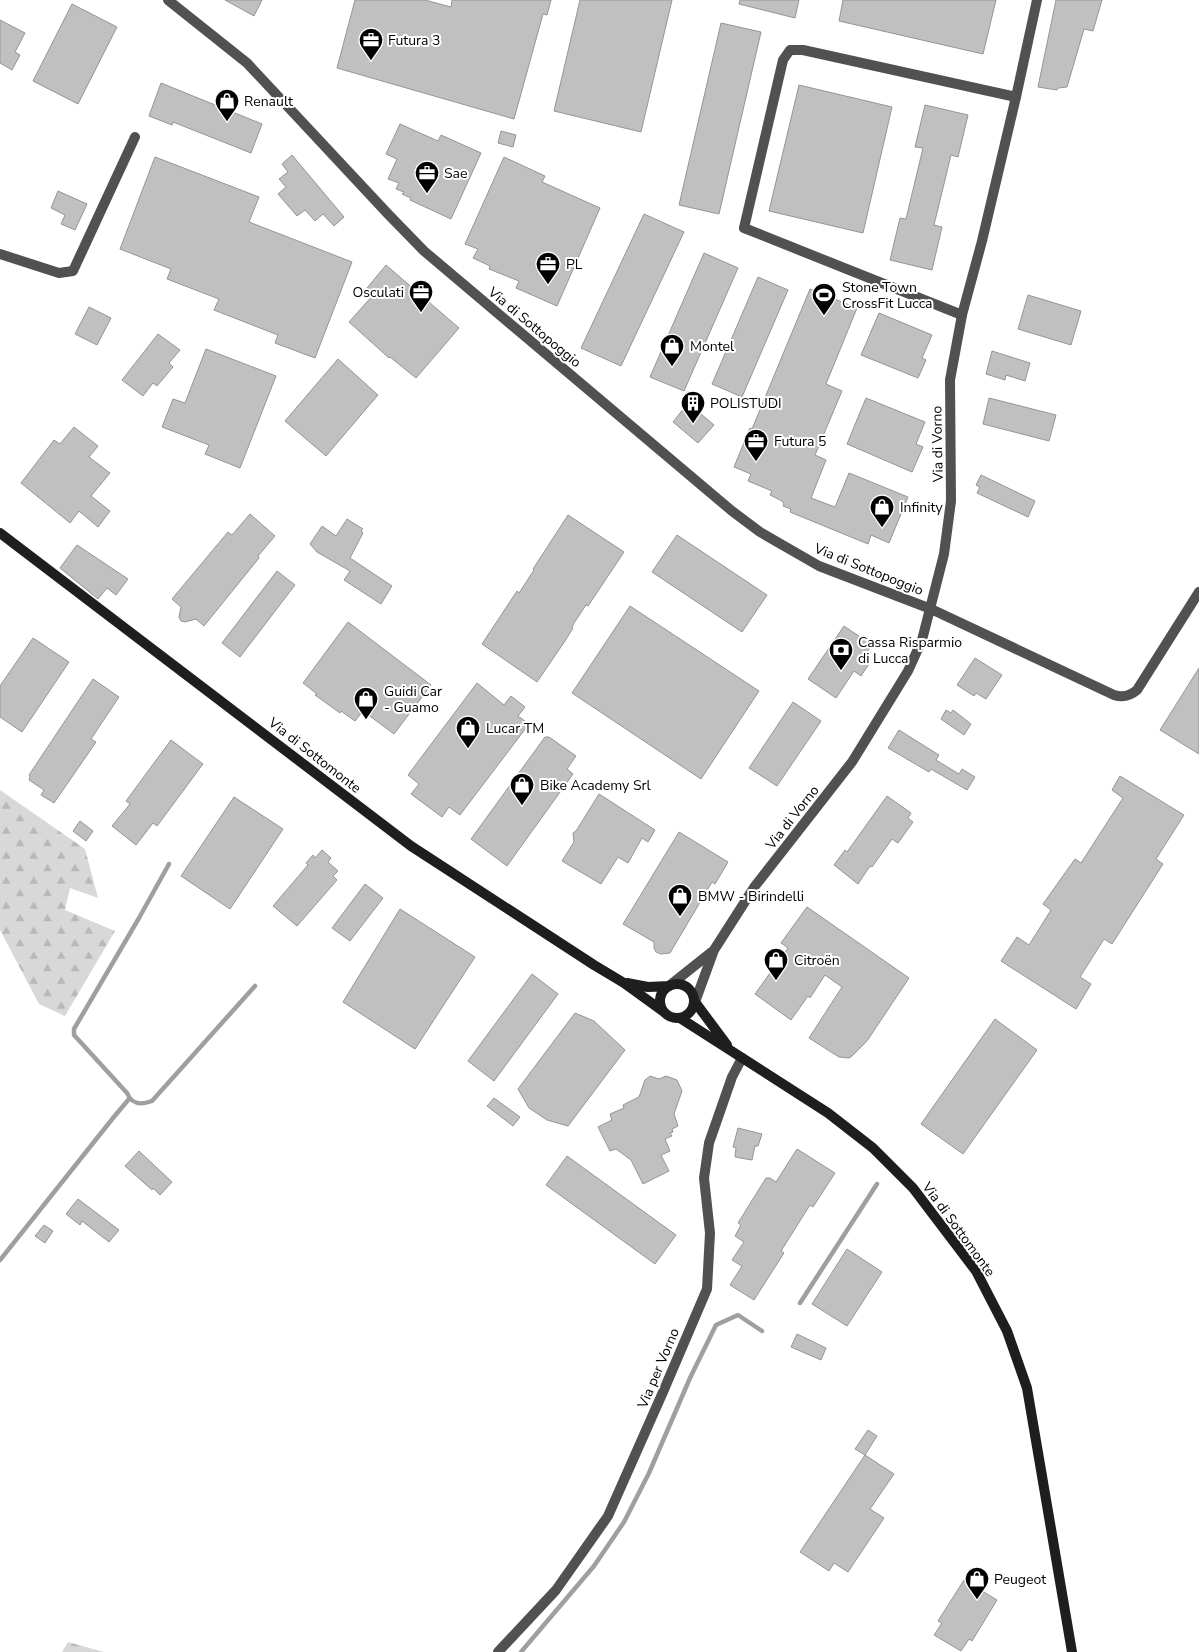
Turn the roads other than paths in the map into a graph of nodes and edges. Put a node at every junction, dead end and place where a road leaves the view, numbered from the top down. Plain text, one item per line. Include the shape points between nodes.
1 (168, 0) edge
2 (1037, 0) edge
3 (1016, 97) junction
4 (135, 137) dead end
5 (0, 254) edge
6 (962, 315) junction
7 (0, 533) edge
8 (1199, 592) edge
9 (931, 609) junction
10 (714, 950) junction
11 (624, 983) junction
12 (669, 986) junction
13 (695, 1002) junction
14 (664, 1012) junction
15 (680, 1018) junction
16 (730, 1050) junction
17 (742, 1058) junction
18 (498, 1652) edge
19 (1072, 1652) edge

1 - 9 street, Via di Sottopoggio via 247,63 424,251 732,511 760,532 819,566
2 - 3 street, Via di Vorno
3 - 6 street, Via di Vorno
3 - 6 street via 803,50 790,50 783,60 744,228
4 - 5 street via 73,271 59,274
6 - 9 street, Via di Vorno via 950,380 950,509 944,554
7 - 11 main road, Via di Sottomonte via 411,846
8 - 9 street, Via di Sottopoggio via 1138,690 1120,697
9 - 10 street, Via di Vorno via 908,671 866,740 756,886
10 - 12 street, Via di Vorno
10 - 13 street, Via di Vorno
11 - 12 main road, Via di Sottomonte
11 - 14 main road, Via di Sottomonte
12 - 13 main road, Via di Sottomonte via 681,984 686,987
12 - 14 main road via 660,1000
13 - 15 main road via 690,1013
13 - 16 main road, Via di Sottomonte
14 - 15 main road, Via di Sottomonte
15 - 16 main road, Via di Sottomonte
16 - 17 main road, Via di Sottomonte
17 - 18 street, Via per Vorno via 709,1143 704,1178 710,1233 707,1288 608,1516 556,1590
17 - 19 main road, Via di Sottomonte via 828,1113 873,1148 913,1188 976,1271 1007,1330 1027,1388

